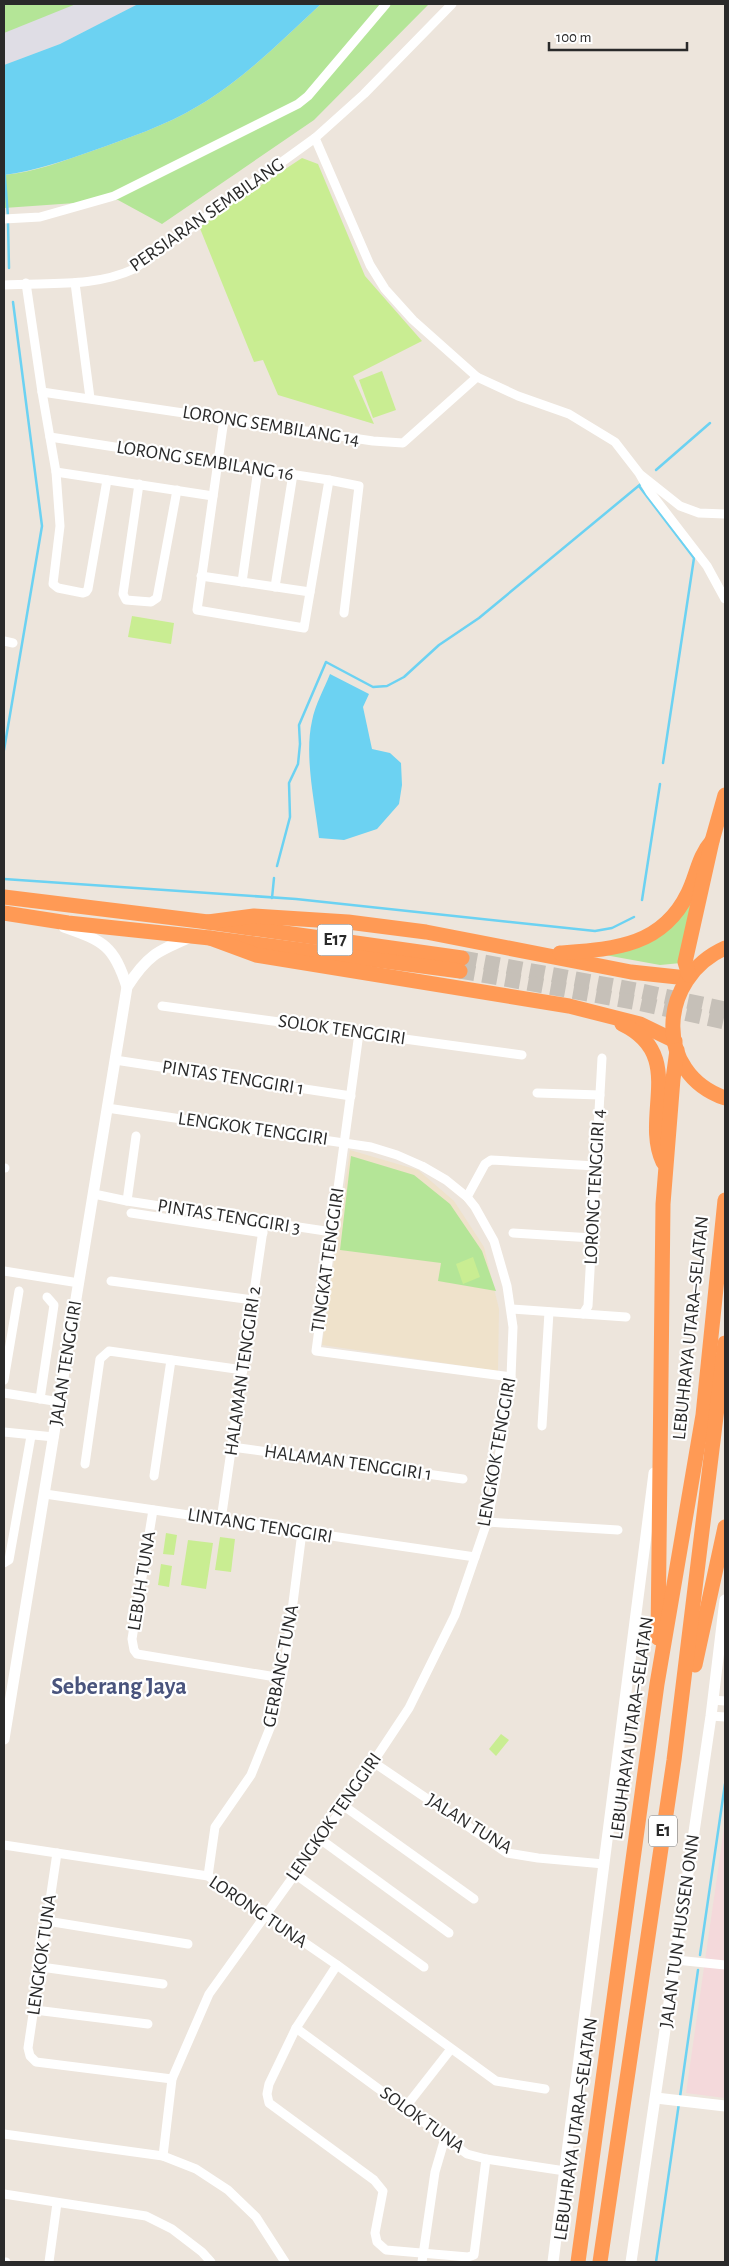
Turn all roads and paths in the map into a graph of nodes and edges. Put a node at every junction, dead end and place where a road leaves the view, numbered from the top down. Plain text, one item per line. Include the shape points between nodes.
1 (386, 4) edge
2 (452, 4) edge
3 (315, 138) junction
4 (4, 219) edge
5 (26, 283) junction
6 (4, 284) edge
7 (75, 284) junction
8 (477, 377) junction
9 (42, 392) junction
10 (90, 398) junction
11 (224, 419) junction
12 (50, 437) junction
13 (218, 463) junction
14 (258, 469) junction
15 (56, 472) junction
16 (639, 473) junction
17 (293, 474) junction
18 (107, 480) junction
19 (328, 480) junction
20 (139, 484) junction
21 (177, 490) junction
22 (213, 496) junction
23 (725, 514) edge
24 (201, 576) junction
25 (242, 582) junction
26 (275, 587) junction
27 (310, 592) junction
28 (725, 599) edge
29 (344, 613) dead end
30 (725, 795) edge
31 (712, 841) junction
32 (4, 896) edge
33 (4, 913) edge
34 (38, 918) junction
35 (208, 922) junction
36 (195, 936) junction
37 (210, 938) junction
38 (725, 948) edge
39 (541, 955) junction
40 (688, 976) junction
41 (127, 987) junction
42 (162, 1006) dead end
43 (602, 1015) junction
44 (359, 1033) junction
45 (676, 1046) junction
46 (522, 1055) dead end
47 (602, 1058) dead end
48 (115, 1060) junction
49 (536, 1093) dead end
50 (600, 1095) junction
51 (351, 1096) junction
52 (725, 1098) edge
53 (107, 1108) junction
54 (136, 1136) dead end
55 (344, 1143) junction
56 (596, 1166) junction
57 (666, 1168) junction
58 (94, 1194) junction
59 (467, 1197) junction
60 (725, 1200) edge
61 (127, 1201) junction
62 (131, 1213) dead end
63 (264, 1223) junction
64 (332, 1232) junction
65 (263, 1233) junction
66 (514, 1233) dead end
67 (592, 1238) junction
68 (4, 1271) edge
69 (111, 1280) dead end
70 (79, 1283) junction
71 (19, 1291) dead end
72 (47, 1297) dead end
73 (253, 1300) junction
74 (512, 1310) junction
75 (548, 1312) junction
76 (583, 1314) junction
77 (626, 1317) dead end
78 (725, 1343) edge
79 (171, 1360) junction
80 (243, 1370) junction
81 (511, 1377) junction
82 (4, 1380) edge
83 (4, 1393) edge
84 (40, 1399) junction
85 (60, 1402) junction
86 (542, 1426) dead end
87 (660, 1428) junction
88 (4, 1432) edge
89 (32, 1436) junction
90 (54, 1437) junction
91 (232, 1447) junction
92 (85, 1464) dead end
93 (154, 1476) dead end
94 (463, 1480) dead end
95 (45, 1494) junction
96 (153, 1510) junction
97 (222, 1520) junction
98 (487, 1522) junction
99 (725, 1527) edge
100 (4, 1529) edge
101 (14, 1530) junction
102 (618, 1530) dead end
103 (302, 1532) junction
104 (475, 1557) junction
105 (6, 1561) edge
106 (725, 1600) edge
107 (282, 1678) junction
108 (658, 1684) junction
109 (12, 1691) junction
110 (712, 1700) junction
111 (725, 1701) edge
112 (4, 1702) edge
113 (711, 1716) junction
114 (725, 1717) edge
115 (4, 1735) edge
116 (674, 1760) junction
117 (373, 1762) junction
118 (344, 1806) junction
119 (320, 1839) junction
120 (4, 1846) edge
121 (57, 1853) junction
122 (604, 1864) junction
123 (295, 1874) junction
124 (208, 1876) junction
125 (474, 1898) dead end
126 (265, 1916) junction
127 (47, 1921) junction
128 (449, 1933) dead end
129 (188, 1944) dead end
130 (676, 1960) junction
131 (337, 1965) junction
132 (725, 1965) edge
133 (41, 1967) junction
134 (424, 1968) dead end
135 (163, 1984) dead end
136 (35, 2010) junction
137 (148, 2024) dead end
138 (296, 2028) junction
139 (451, 2050) junction
140 (172, 2079) junction
141 (546, 2089) dead end
142 (661, 2099) junction
143 (725, 2106) edge
144 (404, 2109) junction
145 (4, 2134) edge
146 (445, 2138) junction
147 (164, 2156) junction
148 (486, 2159) junction
149 (565, 2171) junction
150 (4, 2194) edge
151 (57, 2202) junction
152 (422, 2258) edge
153 (49, 2262) edge
154 (211, 2262) edge
155 (285, 2262) edge
156 (553, 2262) edge
157 (578, 2262) edge
158 (600, 2262) edge
159 (632, 2262) edge

1 - 4 street via 298,104 114,196 40,217
2 - 3 street, PERSIARAN SEMBILANG via 364,94
3 - 7 street, PERSIARAN SEMBILANG via 134,269 101,281
3 - 8 street via 370,265 386,289 413,320
5 - 6 street, PERSIARAN SEMBILANG
5 - 7 street, PERSIARAN SEMBILANG
5 - 9 street
7 - 10 street
8 - 11 street, LORONG SEMBILANG 14 via 403,443
8 - 16 street via 569,414 605,434
9 - 10 street, LORONG SEMBILANG 14
9 - 12 street
10 - 11 street, LORONG SEMBILANG 14
11 - 13 street
12 - 13 street, LORONG SEMBILANG 16
12 - 15 street
13 - 14 street, LORONG SEMBILANG 16
13 - 22 street
14 - 17 street, LORONG SEMBILANG 16
14 - 25 street
15 - 18 street
15 - 18 street via 60,526 53,584 86,592
16 - 23 street via 680,506 698,513
16 - 28 street via 706,566
17 - 19 street, LORONG SEMBILANG 16
17 - 26 street
18 - 20 street
19 - 27 street
19 - 29 street, LORONG SEMBILANG 16 via 359,486
20 - 21 street
20 - 21 street via 124,598 151,602 157,598
21 - 22 street
22 - 24 street
24 - 25 street
24 - 27 street via 197,610 301,628 305,626
25 - 26 street
26 - 27 street
30 - 31 highway
31 - 39 highway via 702,854 683,902 669,920 651,934 620,947
31 - 40 highway via 685,962
32 - 35 highway, E17
33 - 34 highway, E17
34 - 36 highway, E17
34 - 41 main road via 105,946 119,963
35 - 37 highway, E17 via 461,965
35 - 39 highway via 254,916 348,922 426,932
36 - 37 highway, E17
36 - 41 main road via 149,957
37 - 43 highway via 256,954 569,1006
38 - 40 highway via 705,959
39 - 40 highway via 631,972
40 - 45 highway via 675,1004
41 - 48 main road, JALAN TENGGIRI
42 - 44 street, SOLOK TENGGIRI
43 - 45 highway via 640,1024
43 - 57 highway via 635,1032 655,1055 659,1070 658,1145
44 - 46 street, SOLOK TENGGIRI
44 - 51 street, TINGKAT TENGGIRI
45 - 52 highway via 698,1082
45 - 57 highway
47 - 50 street, LORONG TENGGIRI 4
48 - 51 street, PINTAS TENGGIRI 1
48 - 53 main road, JALAN TENGGIRI
49 - 50 street
50 - 56 street, LORONG TENGGIRI 4
51 - 55 street, TINGKAT TENGGIRI
53 - 55 street, LENGKOK TENGGIRI
53 - 58 main road, JALAN TENGGIRI
54 - 61 street
55 - 59 street, LENGKOK TENGGIRI via 398,1155 446,1180
55 - 64 street, TINGKAT TENGGIRI
56 - 59 street via 490,1160
56 - 67 street, LORONG TENGGIRI 4
57 - 87 highway
58 - 61 street, PINTAS TENGGIRI 3
58 - 70 main road, JALAN TENGGIRI
59 - 74 street, LENGKOK TENGGIRI via 494,1241
60 - 108 highway, LEBUHRAYA UTARA–SELATAN / E1 via 703,1415
61 - 63 street, PINTAS TENGGIRI 3
62 - 65 street, PINTAS TENGGIRI 3
63 - 64 street, PINTAS TENGGIRI 3
63 - 65 street, HALAMAN TENGGIRI 2
64 - 81 street, TINGKAT TENGGIRI via 316,1351
65 - 73 street, HALAMAN TENGGIRI 2
66 - 67 street
67 - 76 street, LORONG TENGGIRI 4 via 588,1306
68 - 70 street
69 - 73 street
70 - 85 main road, JALAN TENGGIRI
71 - 82 street
72 - 84 street via 54,1305
73 - 80 street, HALAMAN TENGGIRI 2
74 - 75 street
74 - 81 street, LENGKOK TENGGIRI
75 - 76 street
75 - 86 street
76 - 77 street
78 - 116 highway, LEBUHRAYA UTARA–SELATAN / E1
79 - 80 street
79 - 92 street via 109,1351 104,1354 100,1359
79 - 93 street
80 - 91 street, HALAMAN TENGGIRI 2
81 - 98 street, LENGKOK TENGGIRI
83 - 84 street
84 - 85 street
85 - 90 main road, JALAN TENGGIRI
87 - 108 highway
87 - 122 main road
88 - 89 street
89 - 90 street
89 - 101 street
90 - 95 main road, JALAN TENGGIRI
91 - 94 street, HALAMAN TENGGIRI 1
91 - 97 street, HALAMAN TENGGIRI 2
95 - 96 street, LINTANG TENGGIRI
95 - 109 main road, JALAN TENGGIRI
96 - 97 street, LINTANG TENGGIRI
96 - 107 street, LEBUH TUNA via 132,1639 137,1654
97 - 103 street, LINTANG TENGGIRI
98 - 102 street
98 - 104 street, LENGKOK TENGGIRI
99 - 116 highway
100 - 101 street
101 - 105 street
103 - 104 street, LINTANG TENGGIRI
103 - 107 street, GERBANG TUNA
104 - 117 street, LENGKOK TENGGIRI via 455,1615 409,1708
106 - 110 main road, JALAN TUN HUSSEN ONN
107 - 124 street, GERBANG TUNA via 264,1746 250,1775 215,1827
108 - 157 highway, LEBUHRAYA UTARA–SELATAN / E1
109 - 112 main road
109 - 115 main road, JALAN TENGGIRI
110 - 111 street
110 - 113 main road, JALAN TUN HUSSEN ONN
113 - 114 street
113 - 130 main road, JALAN TUN HUSSEN ONN
116 - 158 highway, LEBUHRAYA UTARA–SELATAN / E1
117 - 118 street, LENGKOK TENGGIRI
117 - 122 street, JALAN TUNA via 507,1853
118 - 119 street, LENGKOK TENGGIRI
118 - 125 street
119 - 123 street, LENGKOK TENGGIRI
119 - 128 street
120 - 121 street, LORONG TUNA
121 - 124 street, LORONG TUNA
121 - 127 street, LENGKOK TUNA
122 - 149 main road
123 - 126 street, LENGKOK TENGGIRI
123 - 134 street
124 - 126 street, LORONG TUNA
126 - 131 street, LORONG TUNA
126 - 140 street, LENGKOK TENGGIRI via 209,1994
127 - 129 street
127 - 133 street, LENGKOK TUNA
130 - 132 street
130 - 142 main road, JALAN TUN HUSSEN ONN
131 - 138 street
131 - 139 street, LORONG TUNA
133 - 135 street
133 - 136 street, LENGKOK TUNA
136 - 137 street
136 - 140 street, LENGKOK TUNA via 28,2048 36,2062
138 - 144 street, SOLOK TUNA
138 - 152 street via 269,2084 269,2103 383,2190 375,2233 377,2242 386,2250
139 - 141 street, LORONG TUNA via 496,2081
139 - 144 street
140 - 147 street, LENGKOK TENGGIRI
142 - 143 main road
142 - 159 main road, JALAN TUN HUSSEN ONN
144 - 146 street, SOLOK TUNA
145 - 147 street
146 - 148 street, SOLOK TUNA via 467,2154
146 - 152 street via 435,2172
147 - 155 street via 196,2169 228,2190 256,2217
148 - 149 street, SOLOK TUNA
148 - 152 street via 474,2255
149 - 156 main road
150 - 151 street
151 - 153 street
151 - 154 street via 146,2216 172,2229

